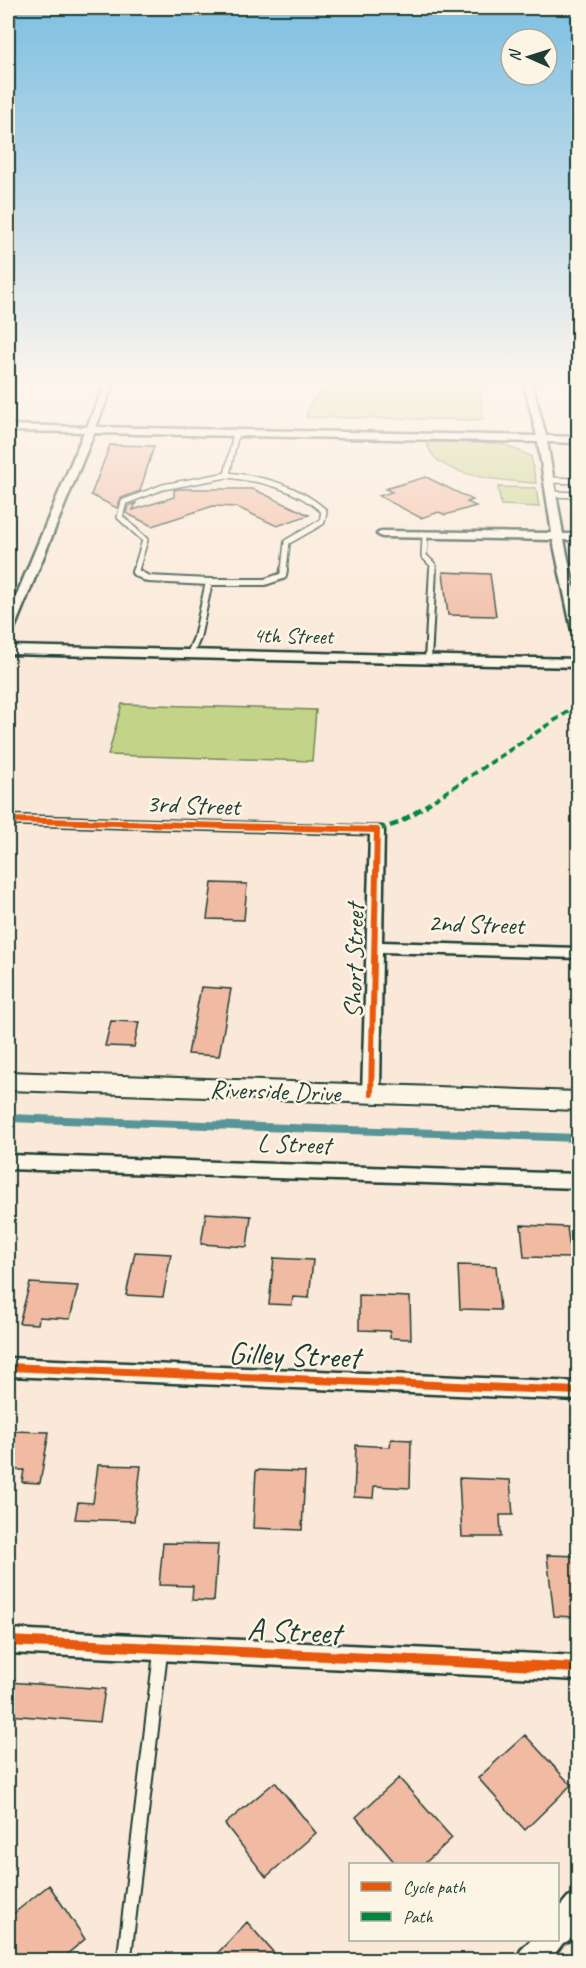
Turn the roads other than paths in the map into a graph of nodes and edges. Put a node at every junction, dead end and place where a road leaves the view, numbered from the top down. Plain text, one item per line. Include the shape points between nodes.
1 (69, 476) edge
2 (223, 476) edge
3 (235, 476) edge
4 (548, 476) edge
5 (549, 480) junction
6 (579, 481) edge
7 (551, 494) junction
8 (579, 495) edge
9 (382, 534) dead end
10 (425, 535) junction
11 (558, 537) junction
12 (579, 537) edge
13 (209, 582) junction
14 (13, 600) edge
15 (8, 629) edge
16 (579, 631) edge
17 (8, 650) edge
18 (190, 654) junction
19 (428, 660) junction
20 (579, 663) edge
21 (8, 820) edge
22 (377, 830) joint
23 (373, 947) junction
24 (579, 953) edge
25 (8, 1081) edge
26 (371, 1094) junction
27 (579, 1101) edge
28 (8, 1162) edge
29 (579, 1181) edge
30 (8, 1367) edge
31 (579, 1391) edge
32 (8, 1641) edge
33 (161, 1648) junction
34 (579, 1668) edge
35 (579, 1907) edge
36 (559, 1930) edge
37 (549, 1941) edge
38 (124, 1960) edge
39 (531, 1960) edge

1 - 14 street
2 - 13 lane via 163,487 124,502 120,517 145,540 135,572 148,579
3 - 13 lane via 255,478 313,499 324,511 322,522 287,542 283,576 265,582
4 - 5 street
5 - 6 lane
5 - 7 street
7 - 8 lane
7 - 11 street
9 - 10 street
10 - 11 street
10 - 19 lane via 424,556 433,565 434,594
11 - 12 street
11 - 16 street
13 - 18 lane via 198,638
14 - 15 street
17 - 18 street, 4th Street
18 - 19 street, 4th Street
19 - 20 street, 4th Street
21 - 22 street, 3rd Street
22 - 23 street, Short Street
23 - 24 street, 2nd Street
23 - 26 street, Short Street
25 - 26 street, Riverside Drive
26 - 27 street, Riverside Drive
28 - 29 street, L Street
30 - 31 street, Gilley Street
32 - 33 street, A Street
33 - 34 street, A Street
33 - 38 lane
35 - 36 street
37 - 39 street

